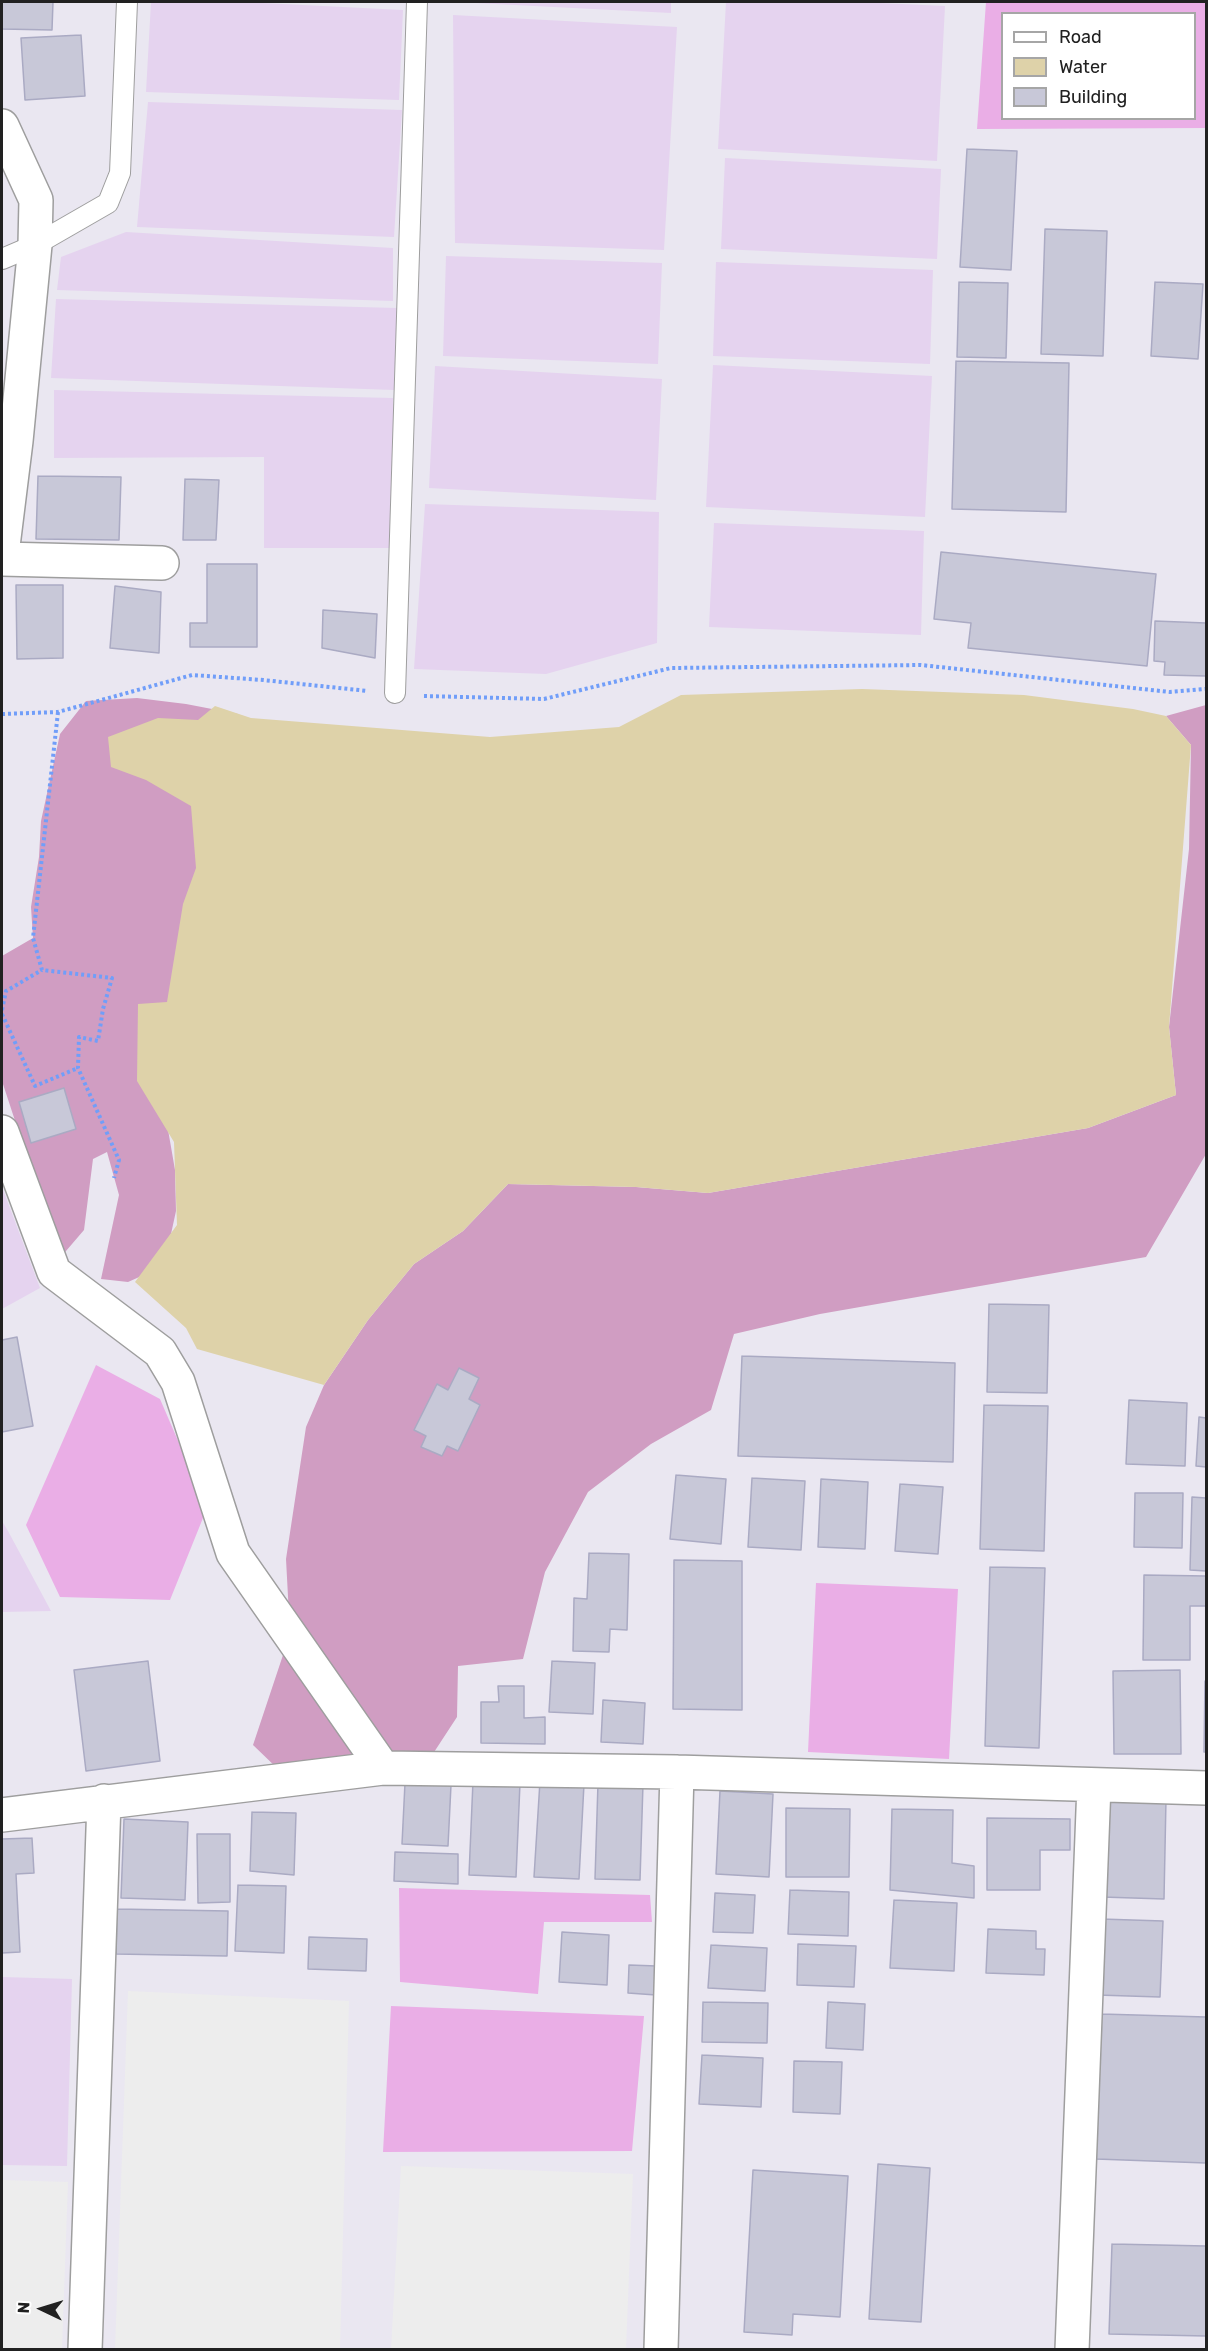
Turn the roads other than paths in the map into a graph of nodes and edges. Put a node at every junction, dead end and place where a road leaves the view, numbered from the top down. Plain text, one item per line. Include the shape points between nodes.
1 (127, 2) edge
2 (417, 2) edge
3 (2, 126) edge
4 (35, 245) junction
5 (2, 259) edge
6 (9, 441) edge
7 (2, 554) edge
8 (2, 559) edge
9 (162, 563) dead end
10 (394, 693) road end
11 (2, 1132) edge
12 (383, 1768) junction
13 (677, 1772) junction
14 (1094, 1785) junction
15 (1206, 1788) edge
16 (104, 1802) junction
17 (2, 1815) edge
18 (85, 2349) edge
19 (661, 2349) edge
20 (1072, 2349) edge

1 - 4 lane via 120,174 108,203
2 - 10 lane
3 - 4 street via 36,200
4 - 5 lane
4 - 6 street
6 - 7 street
8 - 9 street
11 - 12 street via 54,1272 160,1352 178,1382 233,1553
12 - 13 street
12 - 16 street
13 - 14 street
13 - 19 street
14 - 15 street
14 - 20 street
16 - 17 street
16 - 18 street

